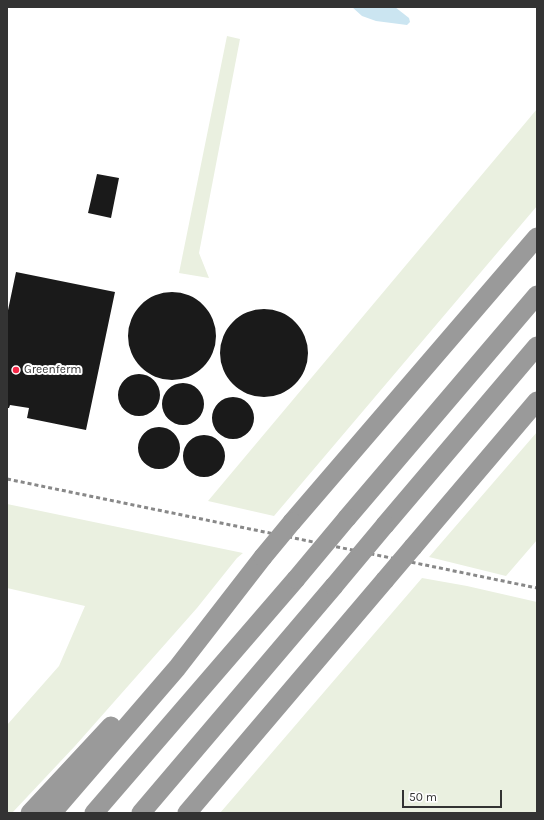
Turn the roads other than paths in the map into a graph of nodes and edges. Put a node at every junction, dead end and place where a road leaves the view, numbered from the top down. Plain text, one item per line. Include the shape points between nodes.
1 (537, 237) edge
2 (537, 295) edge
3 (537, 346) edge
4 (537, 401) edge
5 (177, 668) junction
6 (30, 813) edge
7 (52, 813) edge
8 (94, 813) edge
9 (141, 813) edge
10 (186, 813) edge

1 - 5 highway, bridge via 292,522
2 - 8 highway, bridge
3 - 9 highway, bridge
4 - 10 highway, bridge
5 - 6 highway via 114,722
5 - 7 highway

